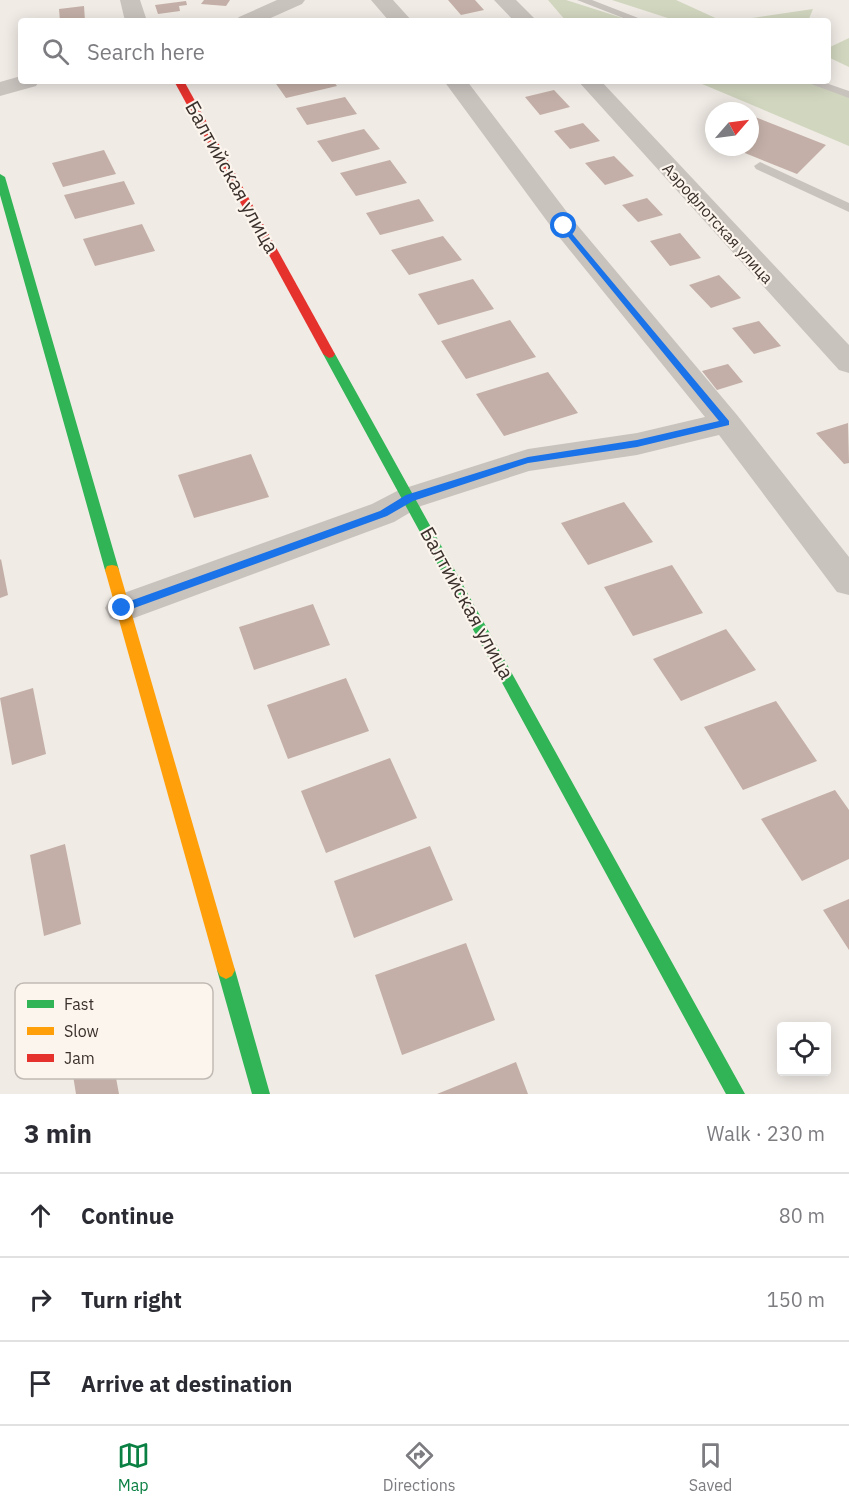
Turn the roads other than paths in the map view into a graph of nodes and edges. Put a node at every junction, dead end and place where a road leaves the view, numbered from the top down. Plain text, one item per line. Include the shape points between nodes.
1 (130, 0) edge
2 (259, 0) edge
3 (295, 0) edge
4 (381, 0) edge
5 (504, 0) edge
6 (582, 0) edge
7 (135, 18) edge
8 (249, 18) edge
9 (253, 18) edge
10 (397, 18) edge
11 (523, 18) edge
12 (633, 18) edge
13 (18, 84) edge
14 (181, 84) edge
15 (457, 84) edge
16 (592, 84) edge
17 (818, 84) edge
18 (0, 89) edge
19 (849, 95) edge
20 (760, 166) dead end
21 (0, 177) edge
22 (849, 208) edge
23 (849, 363) edge
24 (726, 423) junction
25 (410, 498) junction
26 (849, 582) edge
27 (122, 608) junction
28 (261, 1094) edge
29 (736, 1094) edge

1 - 7 street
2 - 8 street
3 - 9 street
4 - 10 street
5 - 11 street
6 - 12 lane
13 - 18 street
14 - 25 street, Балтийская улица
15 - 24 street via 564,226
16 - 23 street, Аэрофлотская улица
17 - 19 lane
20 - 22 lane
21 - 27 street
24 - 25 street via 637,444 528,460
24 - 26 street
25 - 27 street via 383,513
25 - 29 street, Балтийская улица
27 - 28 street

